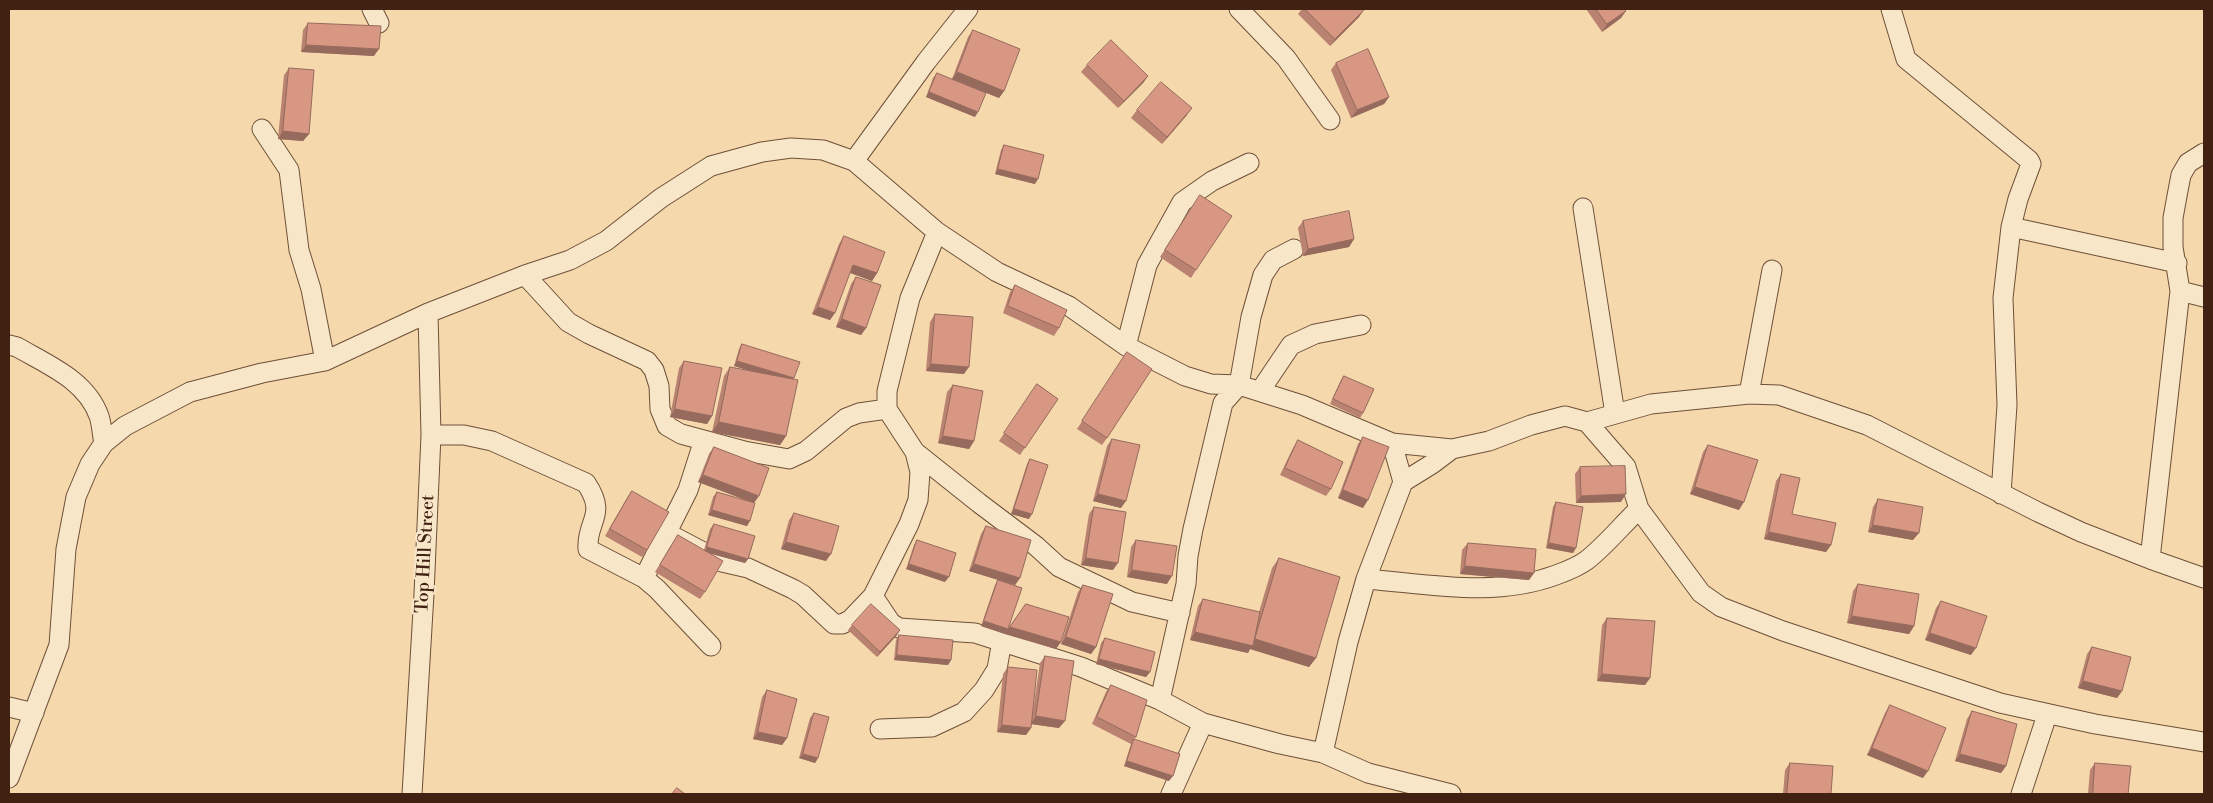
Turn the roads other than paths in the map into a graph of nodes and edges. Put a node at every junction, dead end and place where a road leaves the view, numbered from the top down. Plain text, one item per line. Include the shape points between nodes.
1 (968, 9) edge
2 (1239, 9) edge
3 (1891, 9) edge
4 (1330, 120) dead end
5 (262, 129) dead end
6 (2204, 146) edge
7 (2204, 153) edge
8 (854, 161) junction
9 (1249, 162) dead end
10 (1583, 208) dead end
11 (2011, 227) junction
12 (937, 232) junction
13 (1294, 249) dead end
14 (2177, 264) junction
15 (1772, 270) dead end
16 (525, 275) junction
17 (2180, 291) junction
18 (2204, 297) edge
19 (428, 313) junction
20 (1361, 325) dead end
21 (9, 345) edge
22 (1126, 346) junction
23 (325, 360) junction
24 (1239, 386) junction
25 (1260, 391) junction
26 (1749, 394) junction
27 (887, 409) junction
28 (1615, 414) junction
29 (99, 416) junction
30 (1587, 422) junction
31 (125, 426) junction
32 (431, 435) junction
33 (704, 440) junction
34 (104, 443) junction
35 (1392, 443) junction
36 (1452, 449) junction
37 (915, 452) junction
38 (1403, 482) junction
39 (2001, 494) junction
40 (1639, 509) junction
41 (667, 533) junction
42 (2150, 559) junction
43 (644, 578) junction
44 (1366, 578) junction
45 (2204, 578) edge
46 (873, 596) junction
47 (1180, 613) junction
48 (1002, 641) junction
49 (711, 646) dead end
50 (1160, 700) junction
51 (9, 707) edge
52 (34, 713) junction
53 (2047, 715) junction
54 (1203, 723) junction
55 (880, 729) dead end
56 (2204, 742) edge
57 (1323, 753) junction
58 (9, 778) edge
59 (412, 794) edge
60 (1171, 794) edge
61 (1451, 794) edge
62 (2021, 794) edge

1 - 8 street
2 - 4 street via 1286,58
3 - 11 street via 1906,58 2030,160 2030,170 2018,198
5 - 23 street via 288,170 299,250 311,289
6 - 7 street
7 - 14 street via 2188,163 2181,175 2173,218 2173,247
8 - 12 street
8 - 16 street via 823,150 791,148 711,166 661,198 606,241 570,260
9 - 22 street via 1212,181 1182,202 1147,265
10 - 28 street
11 - 14 street
11 - 39 street via 2003,298 2007,405
12 - 22 street via 997,272 1069,306
12 - 27 street via 910,298 887,391
13 - 24 street via 1272,260 1263,275 1251,317
14 - 17 street
15 - 26 street
16 - 19 street
16 - 33 street via 568,322 648,361 659,386 660,408 667,426 681,434
17 - 18 street
17 - 42 street
19 - 23 street
19 - 32 street, Top Hill Street
20 - 25 street via 1315,334 1291,345
21 - 29 street via 67,375 86,394
22 - 24 street via 1185,376 1211,384
23 - 31 street via 190,392
24 - 25 street
24 - 47 street via 1223,403 1218,421 1191,538
25 - 35 street
26 - 28 street via 1651,404
26 - 39 street via 1780,395 1867,424
27 - 33 street via 846,418 806,451 789,459
27 - 37 street
28 - 30 street
29 - 31 street
29 - 34 street
30 - 36 street via 1565,416 1489,441
30 - 40 street via 1626,467
31 - 34 street
32 - 43 street via 464,435 492,441 586,483 597,507 588,549
32 - 59 street, Top Hill Street
33 - 41 street via 688,490
34 - 52 street via 90,464 76,497 66,549 59,645
35 - 36 street
35 - 38 street
36 - 38 street
37 - 46 street via 920,472 918,500
37 - 47 street via 1059,567 1132,602
38 - 44 street
39 - 42 street via 2081,532
40 - 44 street via 1587,560 1569,570 1522,585 1460,588
40 - 53 street via 1701,594 1721,608 2000,703
41 - 43 street
41 - 46 street via 722,562 748,568 793,589 834,624 850,620
42 - 45 street
43 - 49 street
44 - 57 street
46 - 48 street via 891,623 899,628 975,633
47 - 50 street
48 - 50 street via 1081,666
48 - 55 street via 997,669 964,712 932,727
50 - 54 street
51 - 52 street
52 - 58 street
53 - 56 street
53 - 62 street
54 - 57 street
54 - 60 street
57 - 61 street via 1368,773

